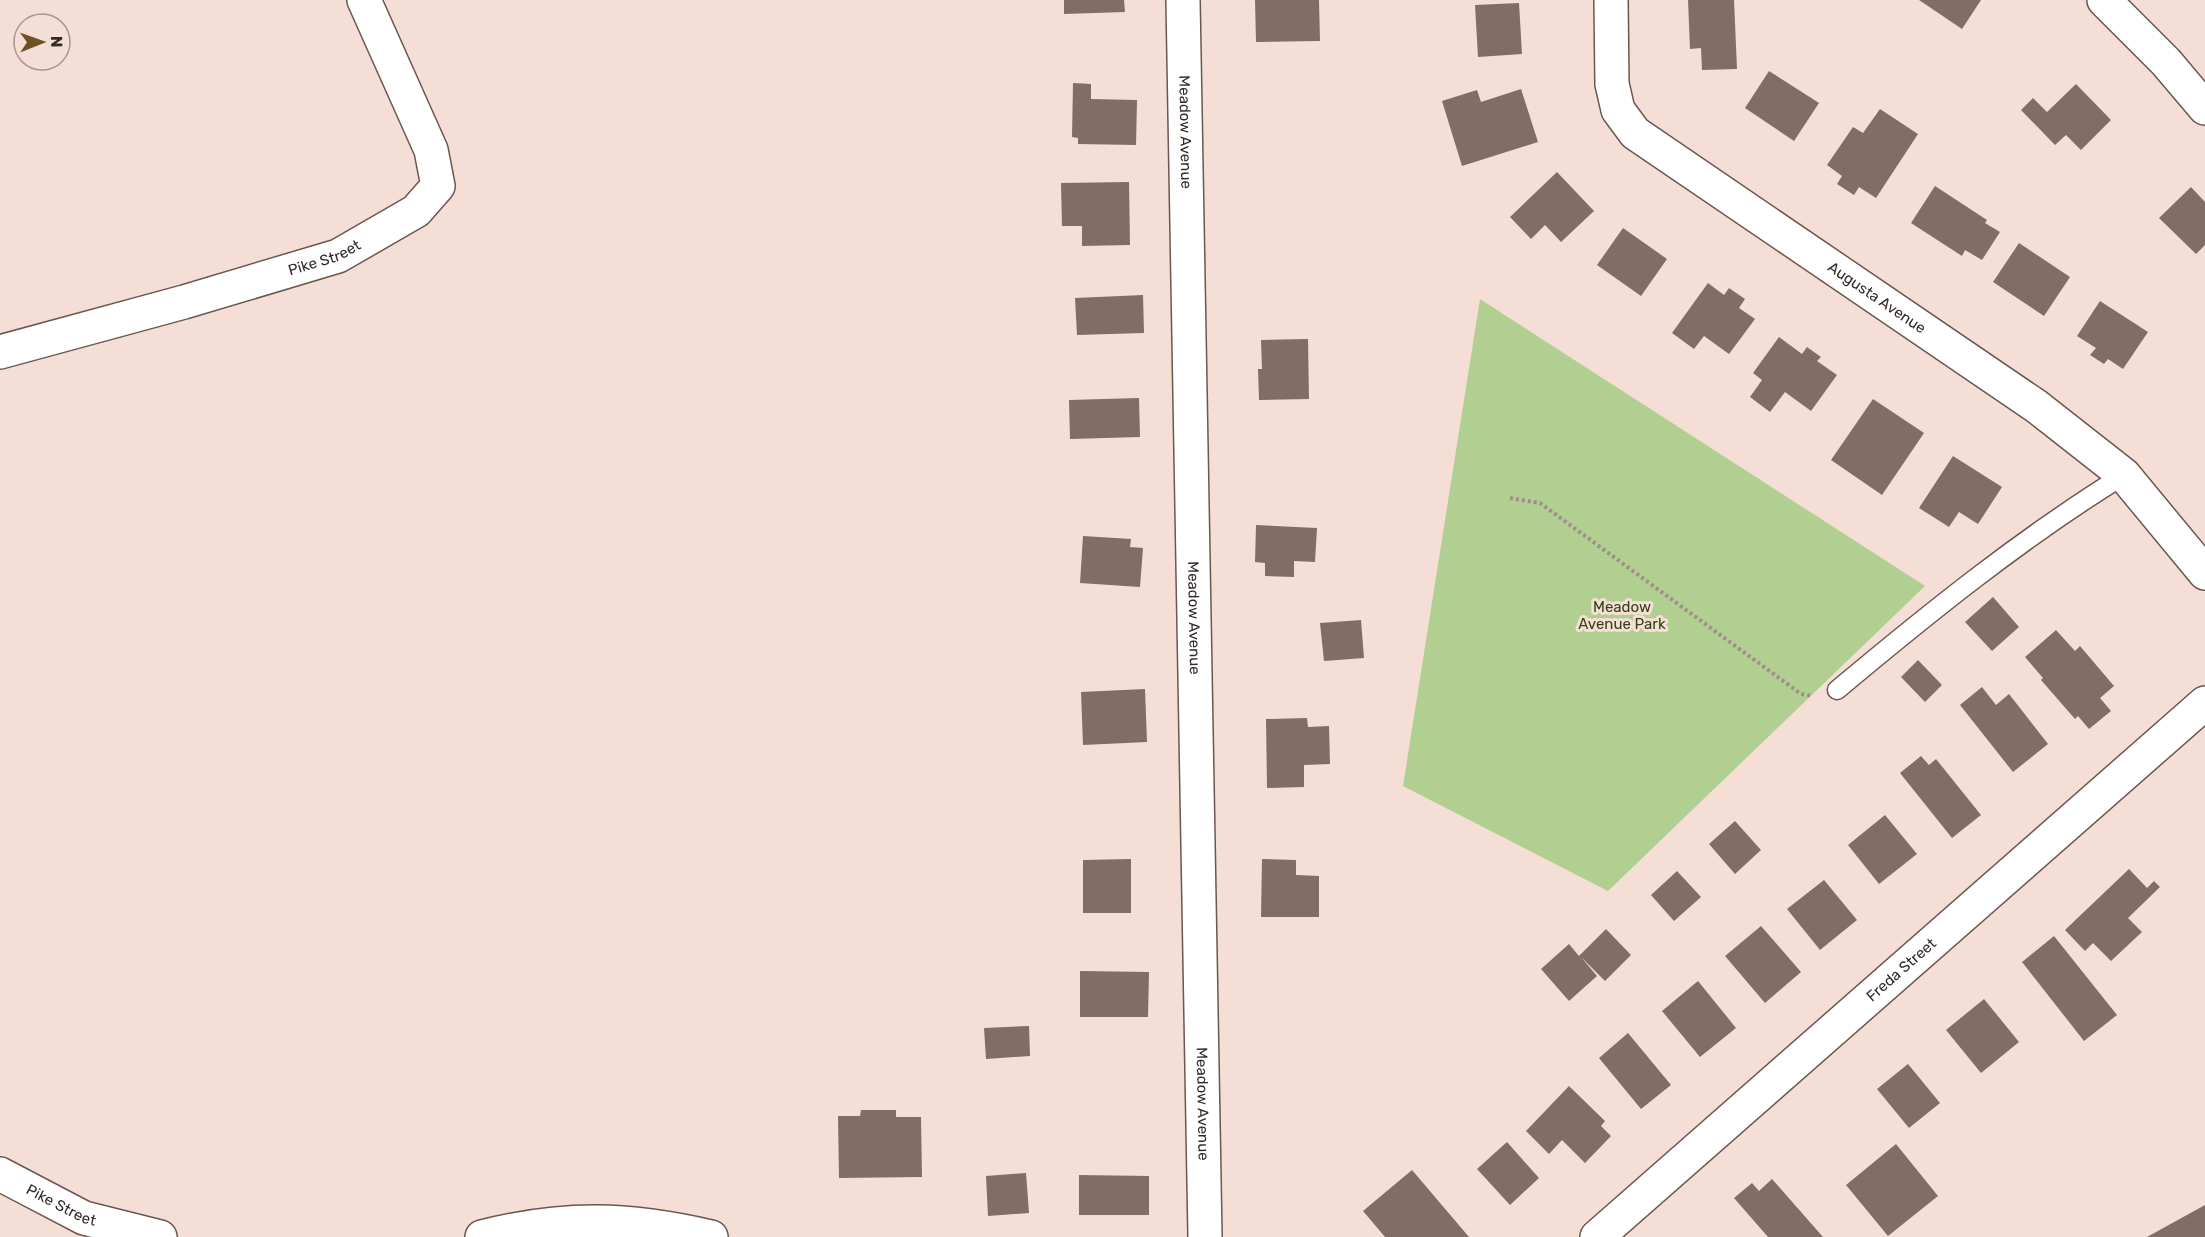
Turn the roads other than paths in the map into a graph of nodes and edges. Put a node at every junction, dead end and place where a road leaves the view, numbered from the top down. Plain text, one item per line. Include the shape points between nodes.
1 (364, 0) edge
2 (1183, 0) edge
3 (1611, 0) edge
4 (2103, 0) edge
5 (2205, 108) edge
6 (0, 352) edge
7 (2124, 475) junction
8 (2205, 573) edge
9 (1837, 690) road end
10 (2205, 703) edge
11 (0, 1174) edge
12 (160, 1237) edge
13 (482, 1237) edge
14 (711, 1237) edge
15 (1205, 1237) edge
16 (1597, 1237) edge

1 - 6 street, Pike Street via 431,150 438,186 416,211 338,256
2 - 15 street, Meadow Avenue
3 - 7 street, Augusta Avenue via 1612,84 1618,110 1635,133 2036,406
4 - 5 street via 2166,62
7 - 8 street, Augusta Avenue
7 - 9 lane via 1937,606
10 - 16 street, Freda Street
11 - 12 street, Pike Street via 84,1218
13 - 14 street via 520,1227 599,1220 674,1228

